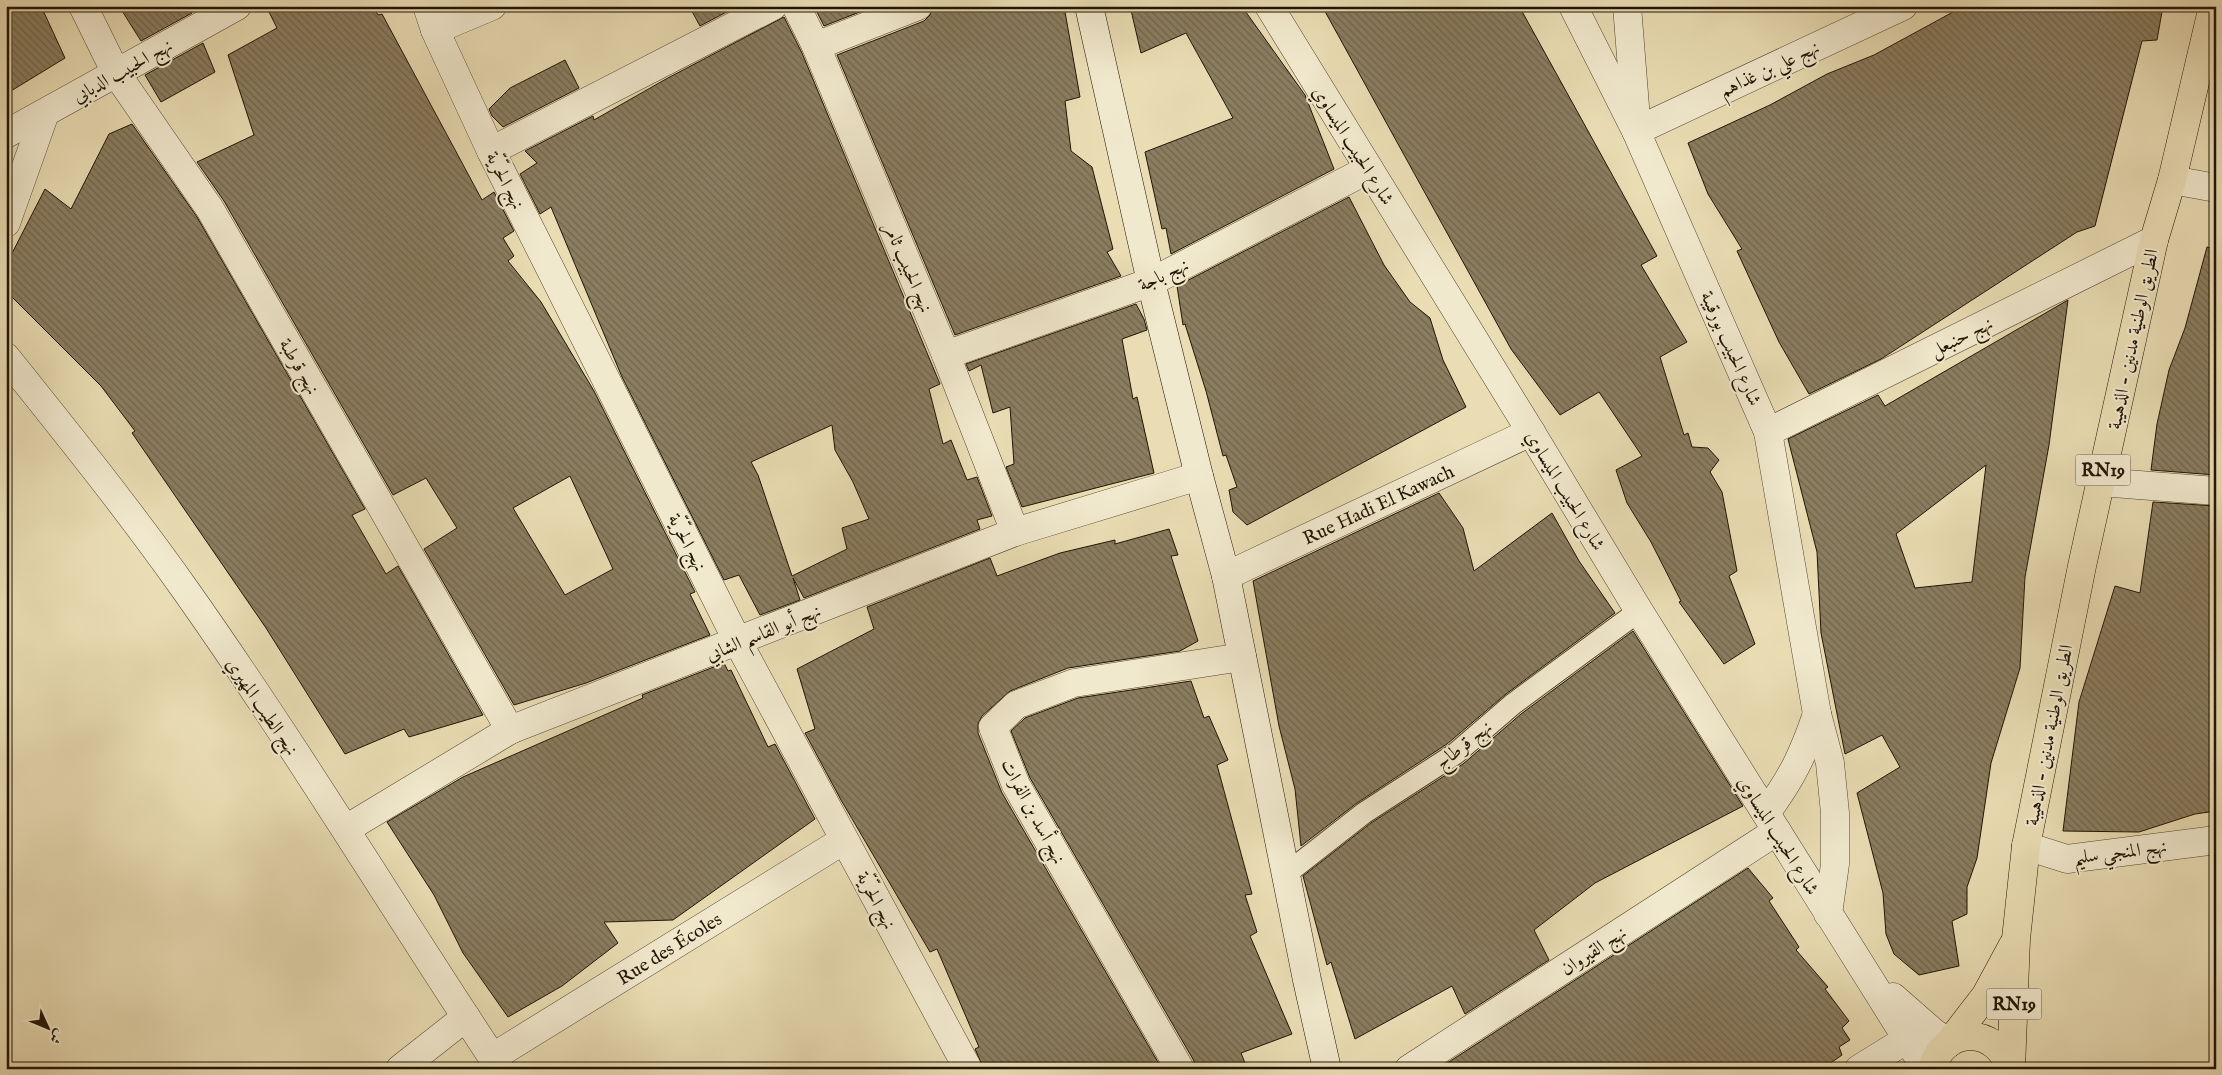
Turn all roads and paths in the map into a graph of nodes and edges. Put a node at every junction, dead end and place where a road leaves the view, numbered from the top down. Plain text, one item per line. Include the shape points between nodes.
1 (83, 6) edge
2 (237, 6) edge
3 (492, 6) edge
4 (773, 6) edge
5 (796, 6) edge
6 (918, 6) edge
7 (1089, 6) edge
8 (1269, 6) edge
9 (1573, 6) edge
10 (1628, 6) edge
11 (1903, 6) edge
12 (2213, 6) edge
13 (431, 18) edge
14 (816, 46) junction
15 (116, 73) junction
16 (45, 113) junction
17 (1636, 131) junction
18 (6, 134) edge
19 (492, 151) junction
20 (1369, 169) junction
21 (2172, 180) junction
22 (2216, 188) edge
23 (6, 223) edge
24 (2154, 240) junction
25 (1151, 282) junction
26 (946, 355) junction
27 (6, 357) edge
28 (1531, 432) junction
29 (1768, 432) junction
30 (1198, 476) junction
31 (2100, 482) junction
32 (2216, 490) edge
33 (1015, 532) junction
34 (1226, 576) junction
35 (1639, 611) junction
36 (738, 642) junction
37 (1242, 657) junction
38 (1817, 714) junction
39 (510, 730) junction
40 (1772, 822) junction
41 (346, 829) junction
42 (844, 840) junction
43 (2216, 840) edge
44 (2026, 846) junction
45 (1286, 874) junction
46 (1828, 914) junction
47 (2016, 939) junction
48 (1866, 972) junction
49 (466, 1017) junction
50 (1909, 1038) junction
51 (1949, 1043) junction
52 (497, 1063) edge
53 (400, 1069) edge
54 (968, 1069) edge
55 (1180, 1069) edge
56 (1327, 1069) edge
57 (1409, 1069) edge
58 (1859, 1069) edge
59 (1926, 1069) edge
60 (1932, 1069) edge
61 (2010, 1069) edge

1 - 15 street, نهج قرطبة
2 - 15 street, نهج الحبيب الدبابي
3 - 13 street
4 - 19 street
5 - 14 street, نهج الحبيب ثامر
6 - 14 street
7 - 25 street
8 - 20 street, شارع الحبيب الميساوي
9 - 17 street, شارع الحبيب بورقيبة
10 - 17 street
11 - 17 street, نهج علي بن غذاهم
12 - 21 main road, الطريق الوطنية مدنين - الذهيبة / RN19
13 - 19 street, نهج الحرّيّة
14 - 26 street, نهج الحبيب ثامر
15 - 16 street, نهج الحبيب الدبابي
15 - 39 street, نهج قرطبة via 210,209
16 - 18 street, نهج الحبيب الدبابي
16 - 23 street
17 - 29 street, شارع الحبيب بورقيبة
19 - 36 street, نهج الحرّيّة
20 - 25 street, نهج باجة
20 - 28 street, شارع الحبيب الميساوي
21 - 22 street
21 - 24 main road, الطريق الوطنية مدنين - الذهيبة / RN19
24 - 29 street, نهج حنبعل
24 - 31 main road, الطريق الوطنية مدنين - الذهيبة / RN19
25 - 26 street, نهج باجة
25 - 30 street
26 - 33 street, نهج الحبيب ثامر
27 - 41 street, نهج الطيب المهيري via 92,464 184,589
28 - 34 street, Rue Hadi El Kawach
28 - 35 street, شارع الحبيب الميساوي
29 - 38 street, شارع الحبيب بورقيبة
30 - 33 street, نهج أبو القاسم الشابي
30 - 34 street
31 - 32 street
31 - 44 main road, الطريق الوطنية مدنين - الذهيبة / RN19
33 - 36 street, نهج أبو القاسم الشابي
34 - 37 street
35 - 40 street, شارع الحبيب الميساوي
35 - 45 lane, نهج قرطاج via 1513,704 1455,754 1364,813
36 - 39 street, نهج أبو القاسم الشابي
36 - 42 street, نهج الحرّيّة
37 - 45 street
37 - 55 street, نهج أسد بن الفرات via 1074,683 1016,706 993,727 1016,785
38 - 40 street, شارع الحبيب بورقيبة
38 - 46 street, شارع الحبيب بورقيبة via 1830,763 1836,813 1835,864
39 - 41 street, نهج أبو القاسم الشابي
40 - 46 street, شارع الحبيب الميساوي
40 - 57 street, نهج القيروان
41 - 49 street, نهج الطيب المهيري
42 - 52 street, Rue des Écoles
42 - 54 street, نهج الحرّيّة
43 - 44 street, نهج المنجي سليم via 2067,859
44 - 47 main road, الطريق الوطنية مدنين - الذهيبة / RN19
45 - 56 street
46 - 48 street, شارع الحبيب الميساوي
47 - 51 main road, الطريق الوطنية مدنين - الذهيبة / RN19 via 1986,995
47 - 61 main road, الطريق الوطنية مدنين - الذهيبة / RN19
48 - 50 street, شارع الحبيب الميساوي
48 - 51 street, شارع الحبيب الميساوي
49 - 52 street, نهج الطيب المهيري
49 - 53 street
50 - 58 street
50 - 59 street, شارع الحبيب الميساوي
51 - 60 main road, RN19 via 1936,1058
51 - 61 main road, RN19 via 1959,1037 1983,1038 2002,1051

